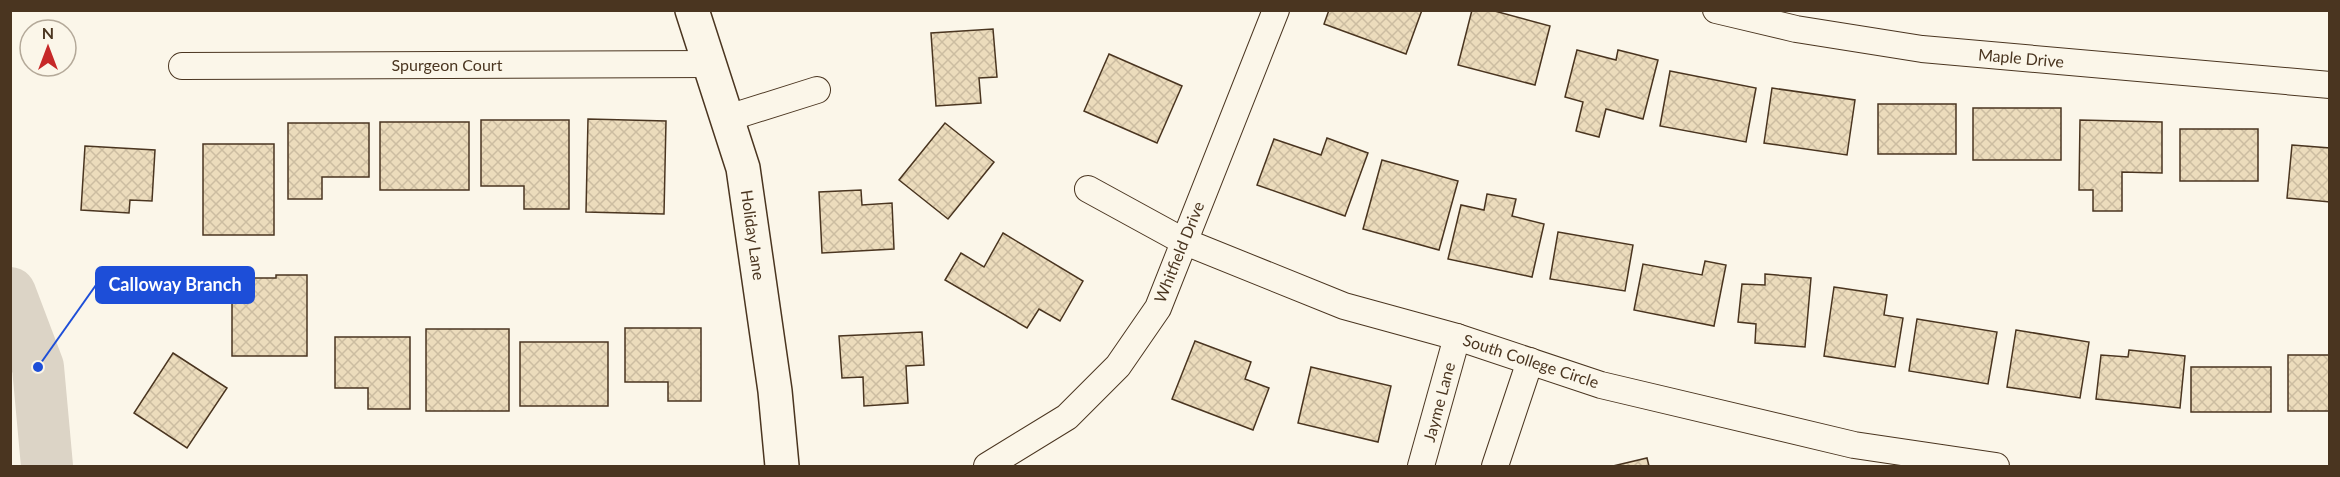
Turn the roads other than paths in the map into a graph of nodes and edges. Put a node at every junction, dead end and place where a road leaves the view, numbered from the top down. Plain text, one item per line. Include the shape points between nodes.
1 (692, 10) edge
2 (1276, 10) edge
3 (1716, 10) edge
4 (711, 64) junction
5 (182, 66) dead end
6 (2330, 85) edge
7 (817, 90) dead end
8 (728, 118) junction
9 (1088, 189) dead end
10 (1183, 242) junction
11 (1457, 337) junction
12 (1530, 361) junction
13 (782, 466) edge
14 (987, 466) edge
15 (1421, 466) edge
16 (1495, 466) edge
17 (1996, 466) edge

1 - 4 street, Holiday Lane
2 - 10 street, Whitfield Drive
3 - 6 street, Maple Drive via 1796,29 1922,49
4 - 5 street, Spurgeon Court
4 - 8 street, Holiday Lane
7 - 8 street
8 - 13 street, Holiday Lane via 743,168 752,220
9 - 10 street, South College Circle
10 - 11 street, South College Circle via 1344,306
10 - 14 street, Whitfield Drive via 1158,308 1118,366 1067,417
11 - 12 street, South College Circle
11 - 15 street, Jayme Lane
12 - 16 street
12 - 17 street, South College Circle via 1600,385 1854,445

